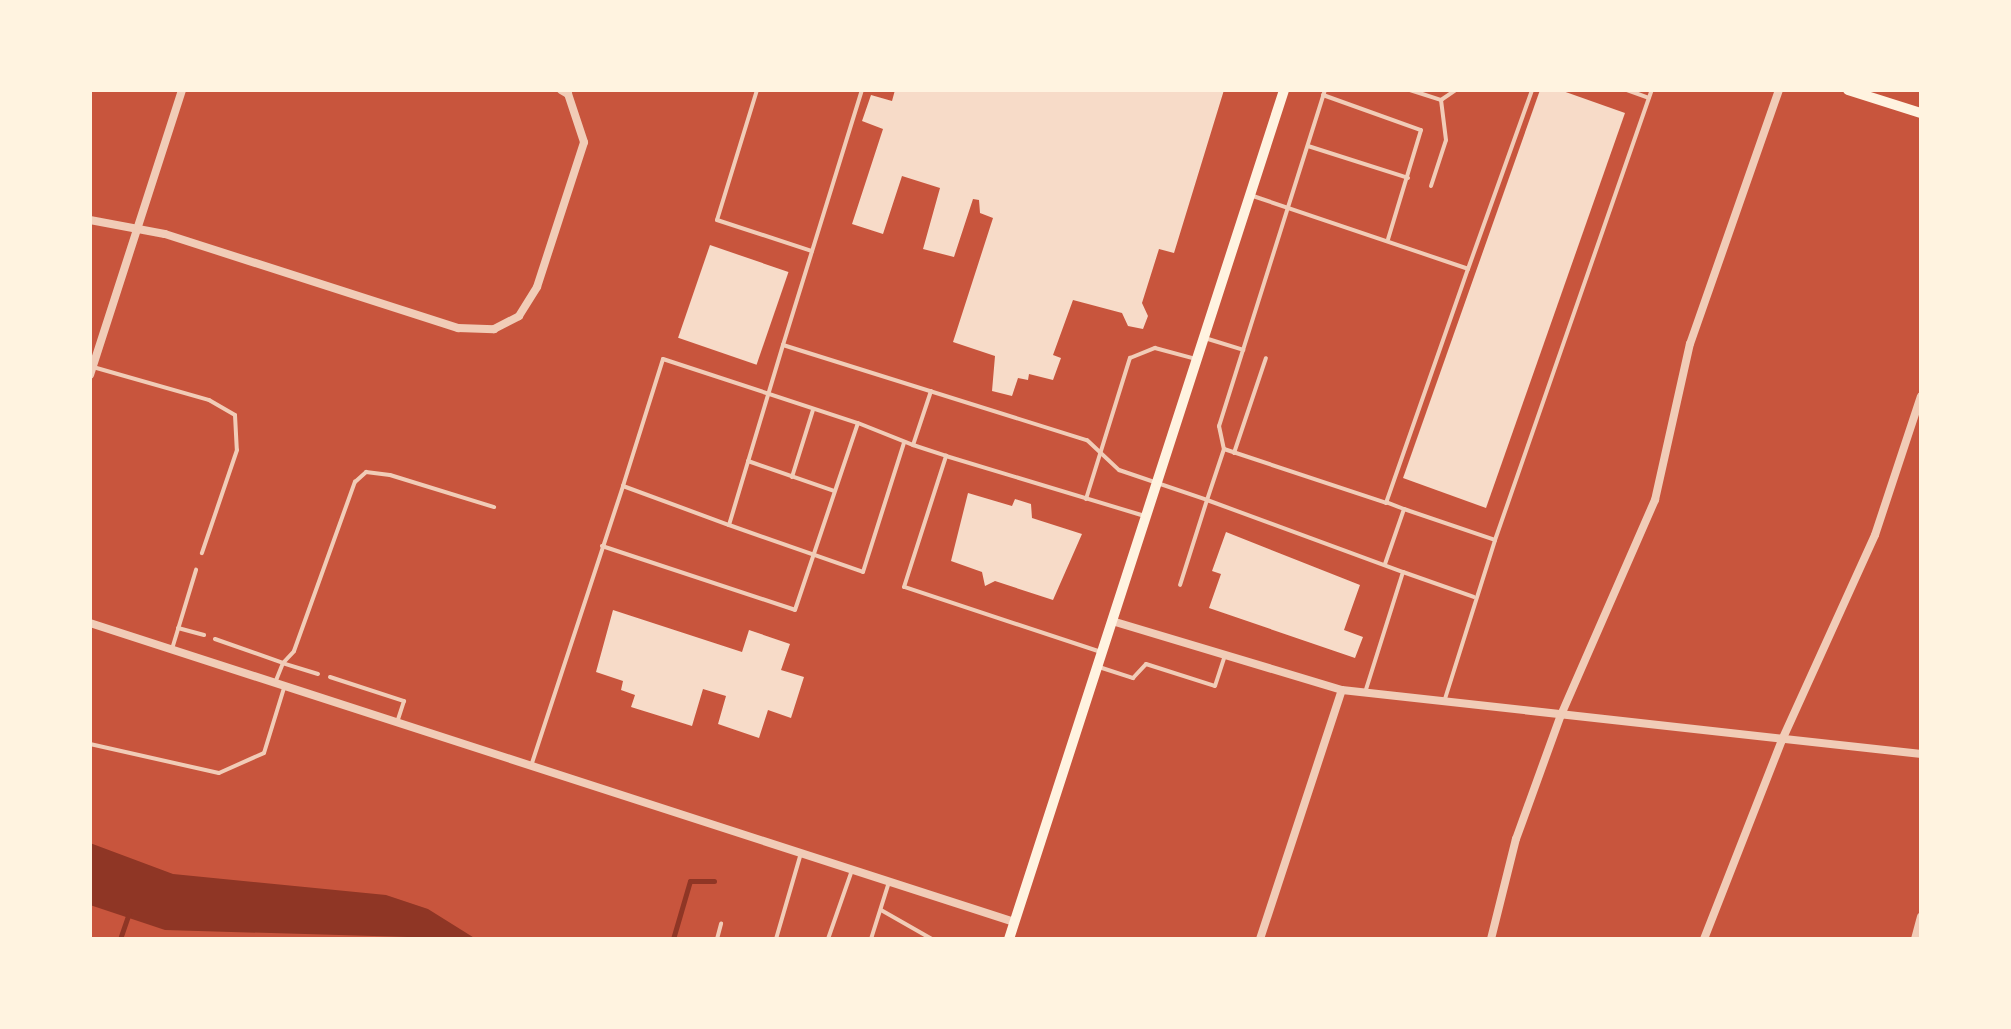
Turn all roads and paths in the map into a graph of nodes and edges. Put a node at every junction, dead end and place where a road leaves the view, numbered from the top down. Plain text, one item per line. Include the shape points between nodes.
1 (182, 90) edge
2 (757, 90) edge
3 (862, 90) edge
4 (1284, 90) edge
5 (1376, 90) edge
6 (1398, 90) edge
7 (1410, 90) edge
8 (1456, 90) edge
9 (1532, 90) edge
10 (1627, 90) edge
11 (1652, 90) edge
12 (1779, 90) edge
13 (1848, 90) edge
14 (565, 92) edge
15 (1324, 93) edge
16 (1649, 98) junction
17 (1440, 100) junction
18 (1921, 113) edge
19 (1307, 146) junction
20 (1408, 178) junction
21 (1431, 186) dead end
22 (1250, 195) junction
23 (1290, 208) junction
24 (90, 220) edge
25 (137, 230) junction
26 (1387, 242) junction
27 (812, 250) junction
28 (1468, 269) junction
29 (1204, 338) junction
30 (783, 345) junction
31 (1243, 350) junction
32 (1266, 358) dead end
33 (1197, 359) junction
34 (91, 371) edge
35 (931, 391) junction
36 (768, 394) junction
37 (1921, 396) edge
38 (814, 408) junction
39 (858, 423) junction
40 (904, 443) junction
41 (913, 445) junction
42 (1224, 449) junction
43 (1234, 453) junction
44 (946, 456) junction
45 (1099, 456) junction
46 (748, 462) junction
47 (792, 477) junction
48 (1157, 483) junction
49 (623, 486) junction
50 (834, 491) junction
51 (1086, 499) junction
52 (1207, 500) junction
53 (1386, 503) junction
54 (494, 507) dead end
55 (1404, 508) junction
56 (1146, 517) junction
57 (729, 525) junction
58 (1495, 540) junction
59 (602, 546) junction
60 (202, 553) dead end
61 (814, 554) junction
62 (1385, 564) junction
63 (196, 570) dead end
64 (1403, 572) junction
65 (1180, 585) dead end
66 (1476, 598) junction
67 (1112, 621) junction
68 (90, 623) edge
69 (178, 628) junction
70 (204, 635) dead end
71 (215, 638) dead end
72 (172, 649) junction
73 (1102, 652) junction
74 (1225, 655) junction
75 (282, 662) junction
76 (1097, 666) junction
77 (318, 674) dead end
78 (330, 677) dead end
79 (280, 684) junction
80 (1342, 690) junction
81 (1364, 694) junction
82 (1444, 704) junction
83 (1562, 715) junction
84 (396, 722) junction
85 (1782, 740) junction
86 (90, 744) edge
87 (1921, 754) edge
88 (531, 766) junction
89 (801, 853) junction
90 (852, 870) junction
91 (889, 882) junction
92 (880, 910) junction
93 (1921, 918) edge
94 (1014, 922) junction
95 (721, 924) dead end
96 (717, 939) edge
97 (776, 939) edge
98 (828, 939) edge
99 (871, 939) edge
100 (932, 939) edge
101 (1009, 939) edge
102 (1260, 939) edge
103 (1491, 939) edge
104 (1704, 939) edge
105 (1915, 939) edge

1 - 25 street
2 - 27 lane via 717,220
3 - 27 lane
4 - 22 main road
5 - 6 lane
7 - 17 lane
8 - 17 lane
9 - 28 lane
10 - 16 lane
11 - 16 lane
12 - 83 street via 1690,344 1655,500
13 - 18 main road
14 - 25 street via 584,142 546,267 520,316 494,328 458,328
15 - 19 lane
15 - 20 lane via 1419,126 1422,136
16 - 58 lane
17 - 21 lane via 1446,140
19 - 20 lane
19 - 23 lane
20 - 26 lane
22 - 23 lane
22 - 29 main road
23 - 26 lane
23 - 31 lane
24 - 25 street
25 - 34 street
26 - 28 lane
27 - 30 lane
28 - 53 lane
29 - 31 lane
29 - 33 main road
30 - 35 lane
30 - 36 lane
31 - 42 lane via 1219,426
32 - 43 lane
33 - 45 lane via 1137,350
33 - 48 main road
34 - 60 lane via 209,400 235,415 237,450
35 - 41 lane
35 - 45 lane via 1087,440
36 - 38 lane
36 - 46 lane
36 - 49 lane via 662,359
37 - 85 street via 1875,535
38 - 39 lane
38 - 47 lane
39 - 40 lane
39 - 50 lane
40 - 41 lane
40 - 61 lane via 863,572
41 - 44 lane
42 - 43 lane
42 - 52 lane
43 - 53 lane
44 - 51 lane
44 - 73 lane via 904,587
45 - 48 lane
45 - 51 lane
46 - 47 lane
46 - 57 lane
47 - 50 lane
48 - 52 lane
48 - 56 main road
49 - 57 lane
49 - 59 lane
50 - 61 lane
51 - 56 lane
52 - 62 lane
52 - 65 lane
53 - 55 lane
54 - 75 lane via 366,472 348,493 294,651
55 - 58 lane
55 - 62 lane
56 - 67 main road
57 - 61 lane
58 - 66 lane
59 - 61 lane via 795,610
59 - 88 lane
62 - 64 lane
63 - 69 lane
64 - 66 lane
64 - 81 lane
66 - 82 lane
67 - 73 main road
67 - 74 street
68 - 72 street
69 - 70 lane
69 - 72 lane
71 - 75 lane
72 - 79 street
73 - 76 main road
74 - 76 lane via 1215,686 1146,664 1132,678
74 - 80 street
75 - 77 lane
75 - 79 lane
76 - 94 main road
78 - 84 lane via 404,700
79 - 84 street
79 - 86 lane via 264,753 219,773
80 - 81 street
80 - 102 street
81 - 82 street
82 - 83 street
83 - 85 street
83 - 103 street via 1516,839
84 - 88 street
85 - 87 street
85 - 104 street
88 - 89 street
89 - 90 street
89 - 97 lane
90 - 91 street
90 - 98 lane
91 - 92 lane
91 - 94 street
92 - 99 lane
92 - 100 lane
93 - 105 street
94 - 101 main road
95 - 96 lane

